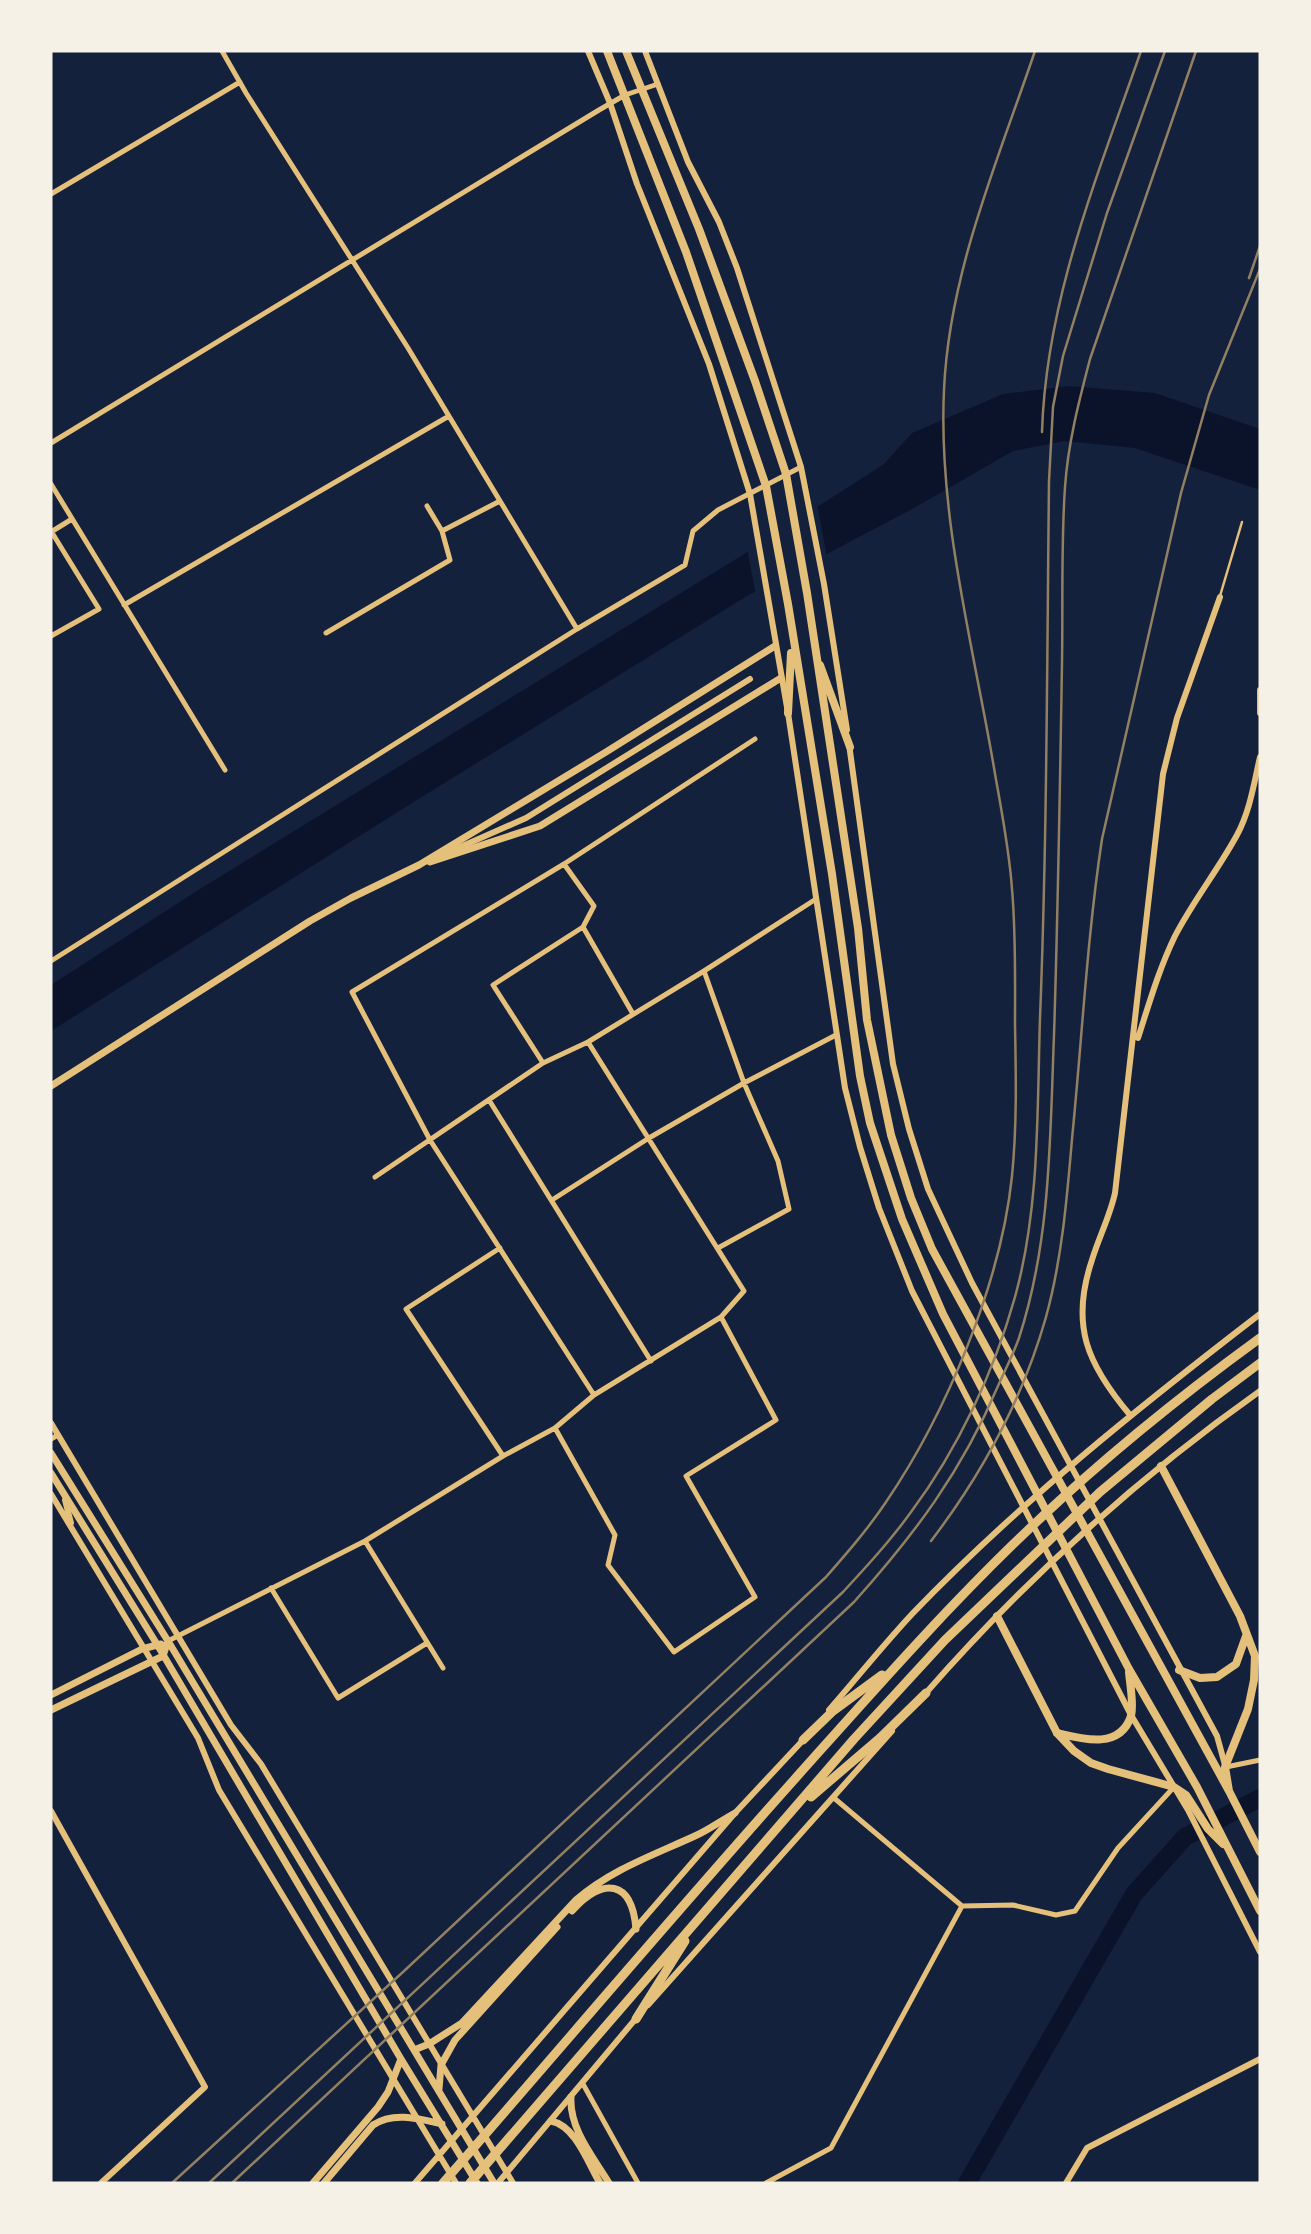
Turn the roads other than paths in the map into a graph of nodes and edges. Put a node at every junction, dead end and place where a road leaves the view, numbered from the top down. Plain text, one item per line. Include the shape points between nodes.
1 (222, 51) edge
2 (588, 51) edge
3 (607, 51) edge
4 (626, 51) edge
5 (645, 51) edge
6 (240, 82) junction
7 (658, 84) junction
8 (640, 89) junction
9 (625, 95) junction
10 (610, 103) junction
11 (51, 194) edge
12 (350, 260) junction
13 (449, 416) junction
14 (51, 443) edge
15 (801, 467) junction
16 (786, 474) junction
17 (51, 484) edge
18 (766, 486) junction
19 (750, 494) junction
20 (500, 500) junction
21 (427, 506) dead end
22 (72, 519) junction
23 (1242, 522) dead end
24 (51, 531) edge
25 (442, 531) junction
26 (1220, 597) joint
27 (124, 605) junction
28 (577, 629) junction
29 (326, 632) dead end
30 (51, 636) edge
31 (792, 636) junction
32 (775, 646) junction
33 (814, 647) junction
34 (781, 678) junction
35 (751, 679) dead end
36 (1260, 690) edge
37 (788, 713) junction
38 (1260, 713) edge
39 (755, 739) dead end
40 (850, 747) junction
41 (1260, 757) edge
42 (225, 770) dead end
43 (564, 864) junction
44 (419, 865) junction
45 (816, 899) junction
46 (583, 927) junction
47 (51, 961) edge
48 (704, 971) junction
49 (633, 1014) junction
50 (836, 1035) junction
51 (588, 1042) junction
52 (1133, 1053) junction
53 (543, 1063) junction
54 (744, 1083) junction
55 (51, 1086) edge
56 (489, 1100) junction
57 (649, 1138) junction
58 (430, 1140) junction
59 (374, 1177) dead end
60 (552, 1200) junction
61 (500, 1248) junction
62 (718, 1248) junction
63 (1260, 1314) edge
64 (721, 1317) junction
65 (1260, 1338) edge
66 (651, 1361) junction
67 (1260, 1363) edge
68 (1260, 1391) edge
69 (594, 1395) junction
70 (1130, 1415) junction
71 (51, 1423) edge
72 (555, 1428) junction
73 (58, 1435) junction
74 (51, 1439) edge
75 (51, 1453) edge
76 (503, 1456) junction
77 (1161, 1466) junction
78 (51, 1473) edge
79 (51, 1494) edge
80 (64, 1494) junction
81 (73, 1532) junction
82 (365, 1541) junction
83 (271, 1588) junction
84 (997, 1616) junction
85 (178, 1636) junction
86 (1246, 1636) junction
87 (168, 1641) junction
88 (427, 1643) junction
89 (158, 1646) junction
90 (142, 1648) junction
91 (907, 1653) junction
92 (163, 1656) junction
93 (150, 1662) junction
94 (443, 1668) dead end
95 (1129, 1669) junction
96 (1180, 1670) junction
97 (926, 1693) junction
98 (51, 1695) edge
99 (51, 1710) edge
100 (1131, 1715) junction
101 (1057, 1733) junction
102 (803, 1740) junction
103 (1260, 1760) edge
104 (1225, 1767) junction
105 (1224, 1778) junction
106 (1174, 1787) junction
107 (834, 1798) junction
108 (51, 1811) edge
109 (735, 1813) junction
110 (774, 1832) junction
111 (1230, 1851) junction
112 (1260, 1852) edge
113 (962, 1906) junction
114 (1260, 1911) edge
115 (703, 1914) junction
116 (636, 1929) junction
117 (1260, 1952) edge
118 (636, 2020) junction
119 (429, 2045) junction
120 (414, 2050) junction
121 (401, 2059) junction
122 (1260, 2059) edge
123 (441, 2065) junction
124 (392, 2081) junction
125 (583, 2084) junction
126 (438, 2090) junction
127 (571, 2097) junction
128 (415, 2118) junction
129 (551, 2121) junction
130 (442, 2124) junction
131 (101, 2183) edge
132 (313, 2183) edge
133 (324, 2183) edge
134 (415, 2183) edge
135 (444, 2183) edge
136 (456, 2183) edge
137 (470, 2183) edge
138 (477, 2183) edge
139 (496, 2183) edge
140 (513, 2183) edge
141 (600, 2183) edge
142 (609, 2183) edge
143 (638, 2183) edge
144 (766, 2183) edge
145 (1066, 2183) edge

1 - 6 street
2 - 10 street
3 - 9 main road
4 - 8 main road
5 - 7 street
6 - 11 street
6 - 12 street
7 - 8 street
7 - 15 street via 737,268
8 - 9 street
8 - 16 main road via 699,229
9 - 10 street
9 - 18 main road via 695,277
10 - 12 street
10 - 19 street via 709,364
12 - 13 street
12 - 14 street
13 - 20 street
13 - 27 street
15 - 16 street
15 - 40 street
16 - 18 street
16 - 33 main road
17 - 22 street
18 - 19 street
18 - 31 main road
19 - 28 street via 718,510 693,531 685,565
19 - 32 street
20 - 25 street
20 - 28 street
21 - 25 street
22 - 24 street
22 - 27 street
23 - 26 lane
24 - 30 street via 99,609
25 - 29 street via 450,560
26 - 52 street via 1177,718 1163,774
27 - 42 street
28 - 47 street
31 - 37 main road
31 - 95 main road via 870,1123 902,1219 943,1314
32 - 34 street
32 - 44 main road
33 - 40 main road
33 - 105 main road via 858,928 867,1020 891,1135 911,1198 932,1249
34 - 37 street
34 - 44 main road via 540,826
35 - 44 street via 526,818
36 - 38 street
37 - 45 street
39 - 43 street
40 - 96 street via 893,1064 928,1189 972,1283
41 - 52 street via 1237,836 1175,937
43 - 46 street via 594,906
43 - 58 street via 352,992
44 - 55 main road via 310,921
45 - 48 street
45 - 50 street
46 - 49 street
46 - 53 street via 493,985
48 - 49 street
48 - 54 street
49 - 51 street
50 - 54 street
50 - 100 street via 860,1147 899,1262
51 - 53 street
51 - 57 street
52 - 70 street via 1115,1193 1082,1300 1083,1333 1094,1364
53 - 56 street
54 - 57 street
54 - 62 street via 778,1161 789,1209
56 - 58 street
56 - 60 street
57 - 60 street
57 - 62 street
58 - 59 street
58 - 61 street
60 - 66 street
61 - 69 street
61 - 76 street via 406,1309
62 - 64 street via 744,1291
63 - 70 street
64 - 66 street
64 - 72 street via 776,1420 686,1476 755,1597 674,1652 608,1565 615,1535
65 - 91 highway via 1200,1381 1090,1473
66 - 69 street
67 - 110 highway via 1100,1492 1037,1551 945,1640
68 - 77 street
69 - 72 street
70 - 102 street via 913,1614
71 - 73 street
72 - 76 street
73 - 74 street
73 - 85 street
75 - 87 main road
76 - 82 street
77 - 84 street
77 - 86 main road via 1240,1616
78 - 80 main road
79 - 81 street
80 - 81 street
80 - 89 main road
81 - 90 street
82 - 83 street
82 - 88 street
83 - 85 street
83 - 88 street via 338,1698
84 - 97 street
84 - 101 main road
85 - 87 street
85 - 119 street via 231,1725 261,1764
86 - 96 main road via 1236,1664 1217,1677 1200,1678
86 - 104 main road via 1255,1656 1254,1680
87 - 89 main road
87 - 92 main road
87 - 120 main road
88 - 94 street
89 - 90 main road
89 - 92 main road
90 - 93 street
90 - 98 main road
91 - 102 highway
91 - 135 highway
92 - 93 main road
92 - 121 main road
93 - 99 main road
93 - 124 street via 198,1738 219,1790
95 - 100 main road
95 - 111 main road
96 - 104 street via 1217,1737
97 - 107 street
97 - 110 highway
100 - 101 main road via 1124,1728 1108,1740
100 - 106 street
101 - 106 main road via 1091,1763
102 - 109 street
103 - 104 street
104 - 105 main road
105 - 112 main road
106 - 111 main road
106 - 113 street via 1118,1848 1076,1911 1056,1915 1013,1905
106 - 117 street
107 - 113 street
107 - 118 street
108 - 131 street via 205,2087
109 - 116 street
109 - 119 main road via 595,1883 462,2024
110 - 115 highway
111 - 114 main road
113 - 144 street via 831,2148
115 - 118 highway
115 - 137 highway
116 - 123 main road via 627,1896 614,1888 592,1894 455,2040
116 - 134 street
118 - 125 street
119 - 120 main road
119 - 123 street
120 - 126 main road
121 - 124 main road
121 - 130 main road
122 - 145 street via 1087,2148
123 - 126 main road
123 - 140 street
124 - 128 street
124 - 132 main road via 378,2107
125 - 127 street
125 - 143 street
126 - 139 main road
127 - 129 street
127 - 142 main road via 576,2127
128 - 130 main road
128 - 133 main road via 396,2117 373,2125
128 - 136 street
129 - 139 street
129 - 141 main road via 572,2135
130 - 138 main road

